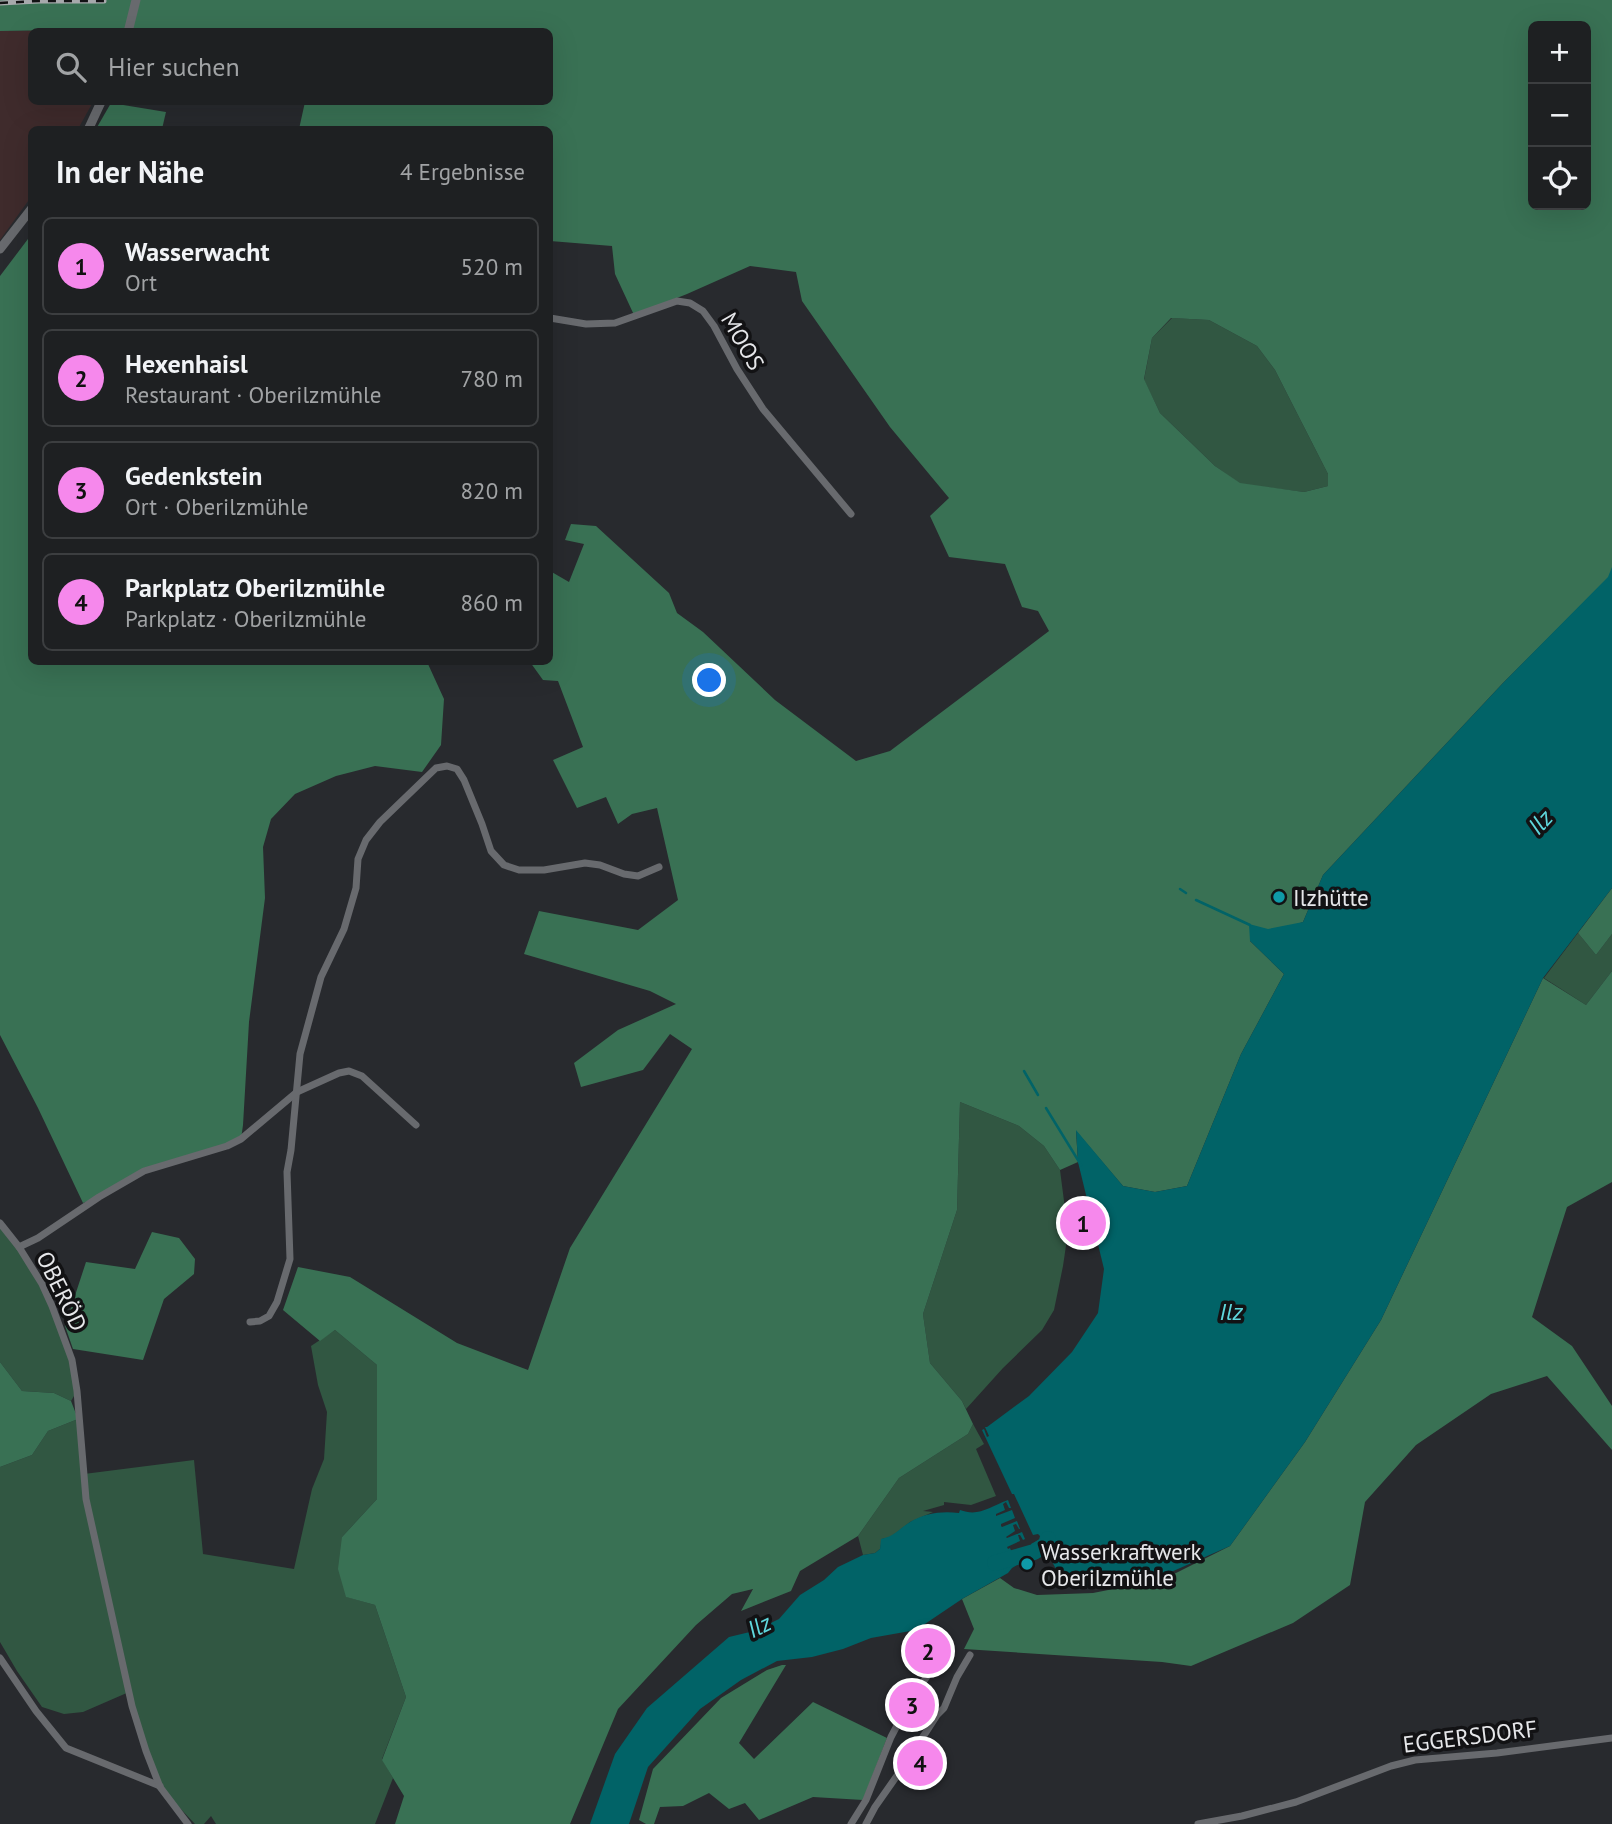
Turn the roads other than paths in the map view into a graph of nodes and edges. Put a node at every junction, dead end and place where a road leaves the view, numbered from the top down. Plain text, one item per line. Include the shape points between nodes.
1 (136, 0) edge
2 (129, 28) edge
3 (100, 105) edge
4 (90, 126) edge
5 (28, 213) edge
6 (0, 249) edge
7 (553, 318) edge
8 (851, 514) dead end
9 (659, 867) dead end
10 (297, 1092) junction
11 (416, 1125) dead end
12 (0, 1223) edge
13 (19, 1247) junction
14 (250, 1322) dead end
15 (947, 1647) dead end
16 (970, 1656) dead end
17 (0, 1658) edge
18 (1612, 1738) edge
19 (160, 1787) junction
20 (188, 1824) edge
21 (851, 1824) edge
22 (866, 1824) edge
23 (1198, 1824) edge

1 - 2 street
3 - 4 street
5 - 6 street
7 - 8 street, MOOS via 615,323 677,301 690,303 714,326 763,409
9 - 10 street via 638,876 584,863 544,870 504,865 491,851 457,769 436,768 366,840 344,929 321,977 303,1041
10 - 11 street, OBERÖD via 349,1071 362,1076
10 - 13 street, OBERÖD via 245,1136 227,1146 144,1171
10 - 14 street via 287,1172 290,1259 269,1317
12 - 13 street
13 - 19 street, OBERÖD via 42,1284 72,1360 86,1499 132,1706
15 - 21 street via 911,1699
16 - 22 street via 944,1708
17 - 19 street via 66,1748
18 - 23 street, EGGERSDORF via 1415,1760 1296,1802
19 - 20 street, OBERÖD

